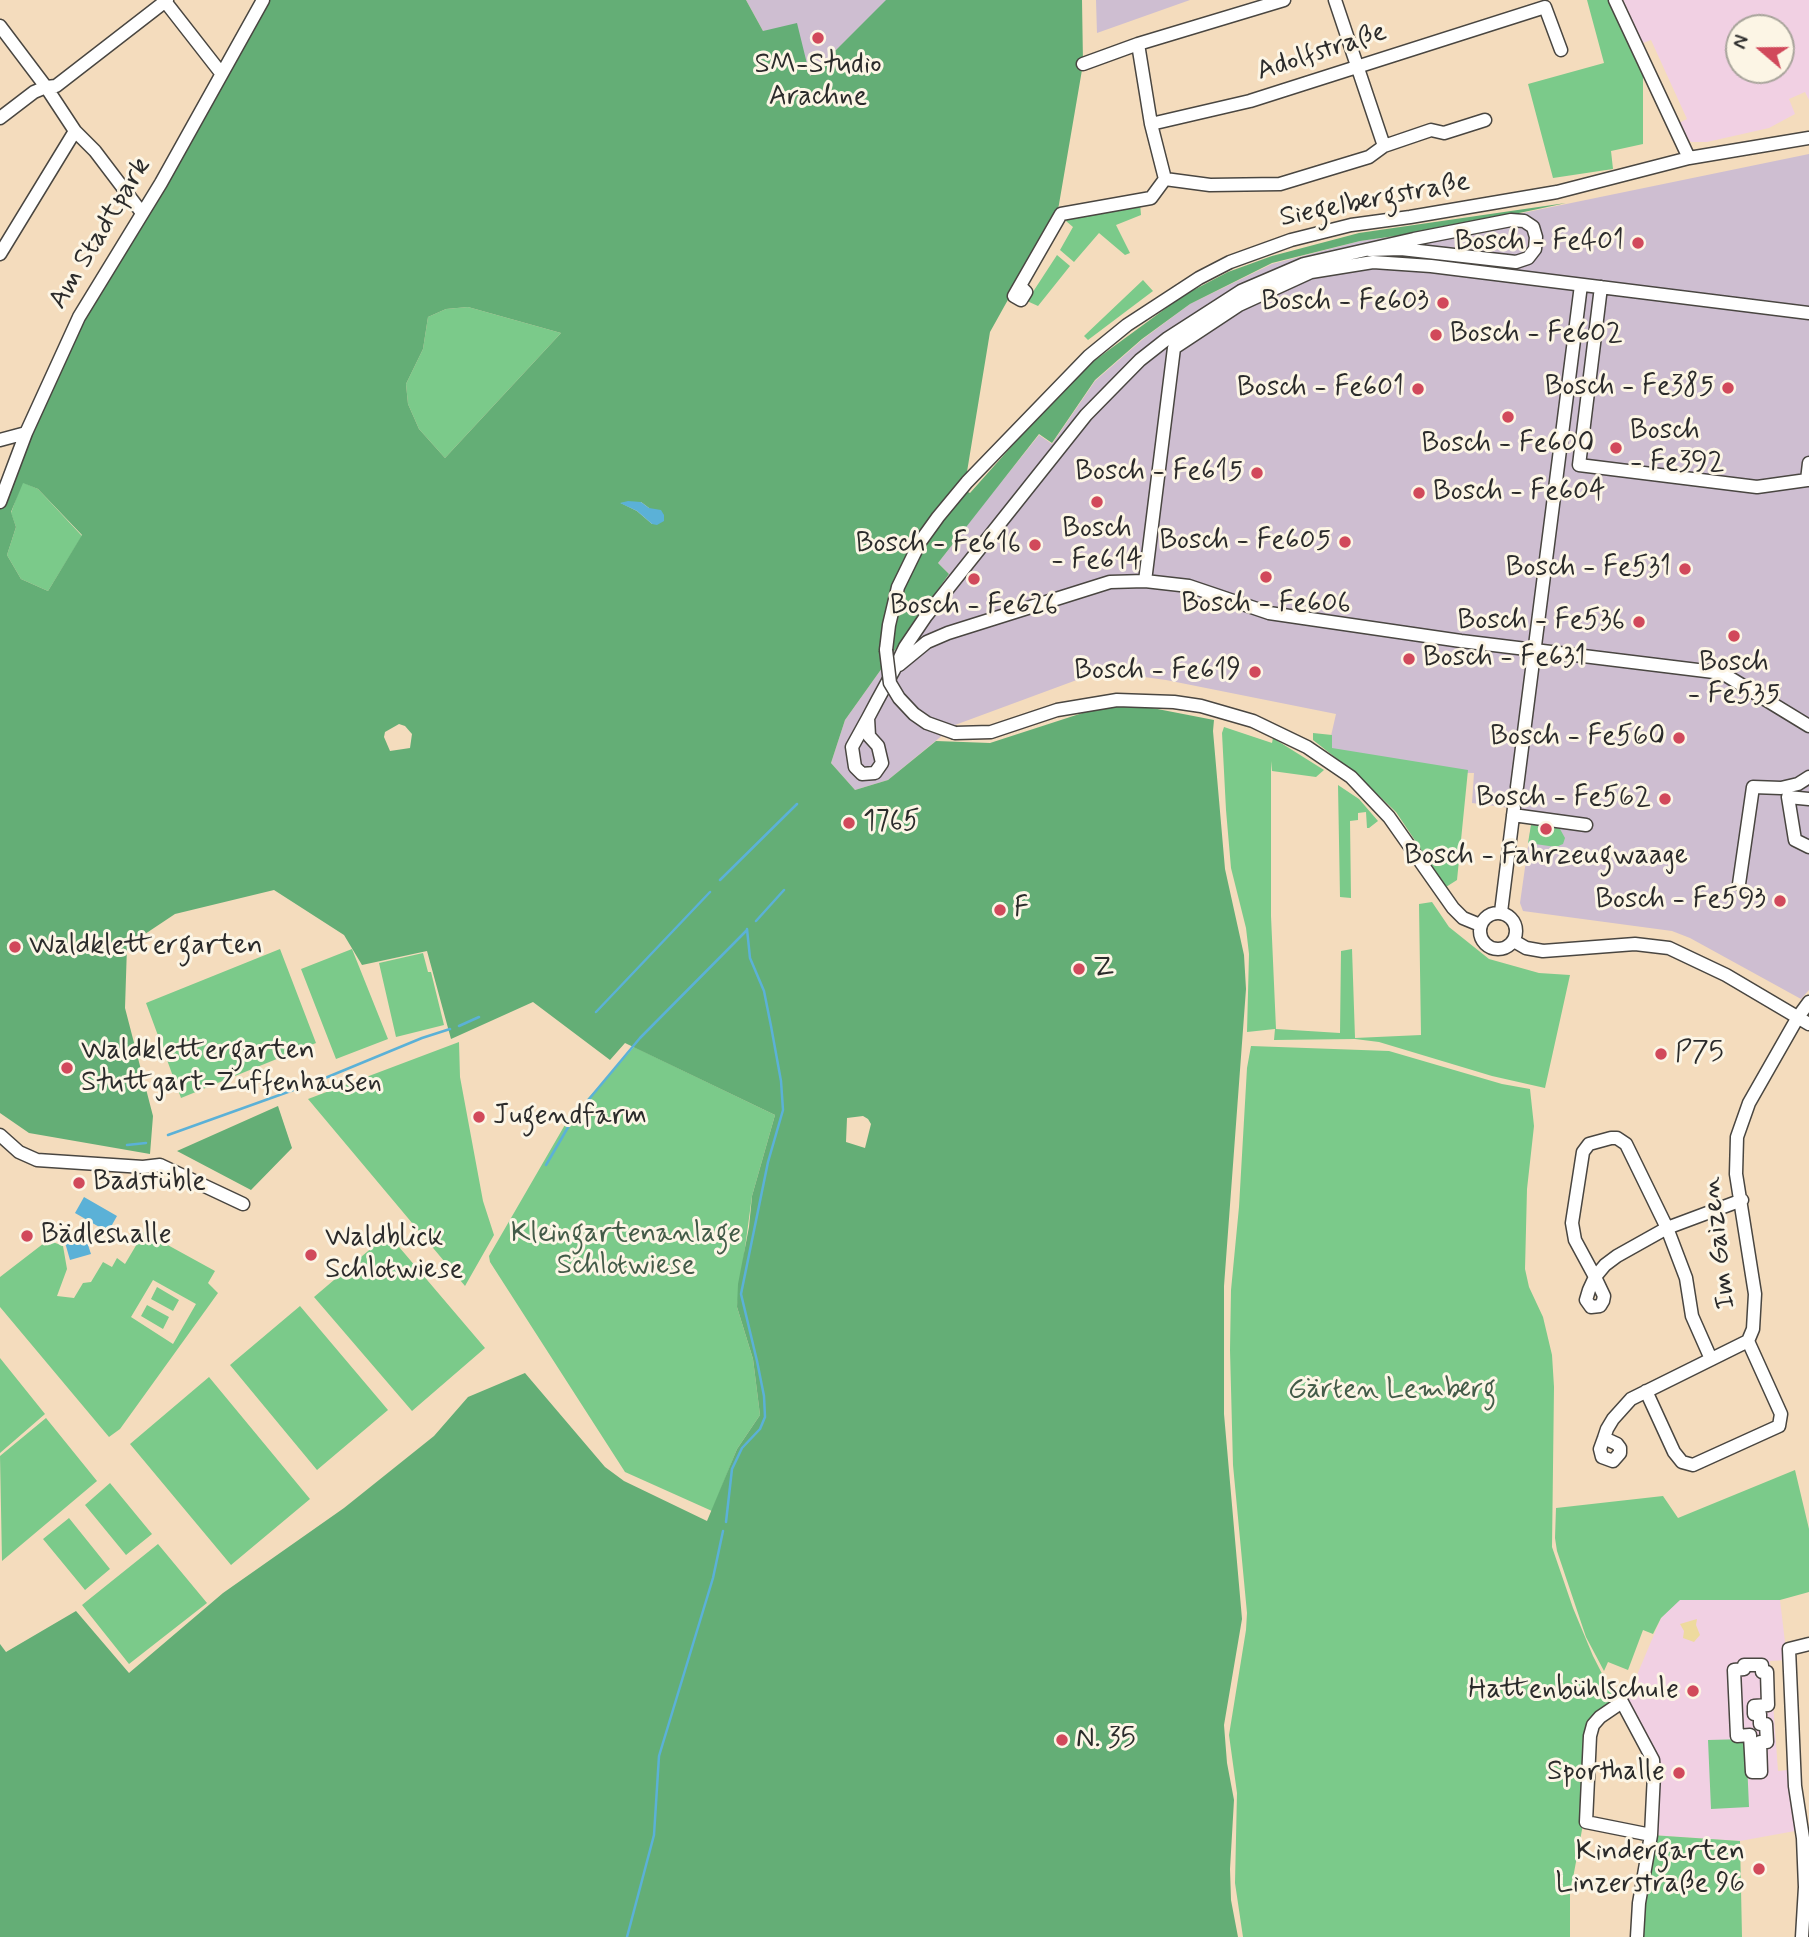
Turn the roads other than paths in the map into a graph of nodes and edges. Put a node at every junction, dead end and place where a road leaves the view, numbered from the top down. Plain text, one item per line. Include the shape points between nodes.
1 (263, 0) edge
2 (1284, 0) edge
3 (1335, 0) edge
4 (1615, 0) edge
5 (165, 1) edge
6 (0, 26) edge
7 (1139, 44) junction
8 (1561, 50) dead end
9 (1083, 64) dead end
10 (1358, 66) junction
11 (221, 73) junction
12 (46, 87) junction
13 (0, 118) edge
14 (1485, 120) dead end
15 (1151, 124) junction
16 (75, 131) junction
17 (1809, 138) edge
18 (1384, 146) junction
19 (1689, 158) junction
20 (1165, 179) junction
21 (142, 213) junction
22 (1452, 231) junction
23 (1368, 250) junction
24 (0, 254) edge
25 (1450, 254) junction
26 (1581, 285) junction
27 (1020, 286) dead end
28 (1601, 287) junction
29 (1809, 313) edge
30 (26, 433) junction
31 (0, 440) edge
32 (1809, 463) edge
33 (1808, 480) edge
34 (0, 502) edge
35 (1145, 581) junction
36 (1534, 650) junction
37 (895, 668) junction
38 (867, 718) dead end
39 (1809, 726) edge
40 (1809, 777) edge
41 (1517, 787) tunnel mouth
42 (1809, 799) edge
43 (1586, 825) dead end
44 (1809, 847) edge
45 (1739, 884) dead end
46 (1501, 912) junction
47 (1480, 925) junction
48 (1514, 941) junction
49 (1809, 1002) edge
50 (1803, 1020) edge
51 (0, 1135) edge
52 (1742, 1200) junction
53 (243, 1205) dead end
54 (1667, 1228) junction
55 (1748, 1341) junction
56 (1711, 1359) junction
57 (1646, 1391) junction
58 (1604, 1438) dead end
59 (1809, 1644) edge
60 (1744, 1665) joint
61 (1651, 1835) junction
62 (1806, 1837) edge
63 (1637, 1937) edge
64 (1802, 1937) edge

1 - 11 street, Am Stadtpark
2 - 7 street
3 - 10 street
4 - 19 street
5 - 11 street
5 - 12 street via 56,86
6 - 12 street
7 - 9 street
7 - 15 street
8 - 10 street, Adolfstraße via 1545,7
10 - 15 street, Adolfstraße via 1250,102
10 - 18 street
11 - 21 street, Am Stadtpark
12 - 13 street
12 - 16 street
14 - 18 street via 1444,133 1431,130
15 - 20 street
16 - 21 street
16 - 24 street
17 - 19 street, Siegelbergstraße
18 - 20 street via 1369,157 1280,184 1210,185
19 - 47 street, Siegelbergstraße, bridge via 1557,192 1351,225 1292,240 1230,262 1182,288 1089,356 967,482 920,542 898,587 886,650 890,682 899,698 927,723 955,733 990,732 1058,710 1117,700 1174,702 1253,721 1307,747 1351,777 1389,817 1453,908
20 - 27 street via 1151,198 1061,214
21 - 30 street, Am Stadtpark via 79,317
22 - 23 street
22 - 25 street via 1442,243
22 - 25 street via 1524,221 1536,237 1535,249 1516,262
23 - 25 street
23 - 37 street via 1304,264 1241,291 1140,360 1086,415 947,586
26 - 28 street
26 - 35 street via 1373,262 1311,272 1239,304 1174,348
26 - 36 street
28 - 29 street
28 - 33 street via 1579,464 1758,487
30 - 31 street
30 - 34 street, Am Stadtpark
32 - 33 street
35 - 36 street via 1189,586 1269,613
35 - 37 street via 1110,582 948,633 928,642
36 - 39 street via 1723,673
36 - 41 street
37 - 38 street
40 - 45 street via 1798,785 1753,787
42 - 44 street via 1788,797 1794,840
43 - 46 street via 1513,812
46 - 47 street via 1488,915
46 - 48 street via 1515,923
47 - 48 street via 1481,938 1490,947 1503,948
48 - 50 street via 1543,951 1635,944 1669,948
49 - 50 street, Im Gaizen
50 - 52 street, Im Gaizen via 1749,1103 1739,1127 1735,1160
51 - 53 street via 37,1160 160,1165
52 - 54 street
52 - 55 street, Im Gaizen via 1755,1294
54 - 54 street via 1617,1256 1595,1277 1573,1231 1586,1147 1611,1138 1626,1144
54 - 56 street via 1686,1278 1692,1316
55 - 56 street, Im Gaizen
55 - 57 street via 1781,1414 1779,1426 1693,1465 1682,1462 1674,1452
56 - 57 street, Im Gaizen
57 - 58 street, Im Gaizen via 1620,1409
59 - 62 street via 1788,1649 1795,1786
60 - 60 street via 1762,1665 1762,1672 1767,1672 1768,1705 1754,1706 1760,1724 1766,1724 1767,1742 1760,1742 1761,1772 1752,1772 1750,1735 1737,1736 1734,1670 1744,1669
61 - 61 street via 1653,1760 1622,1702 1593,1726 1586,1822
61 - 63 street
62 - 64 street

